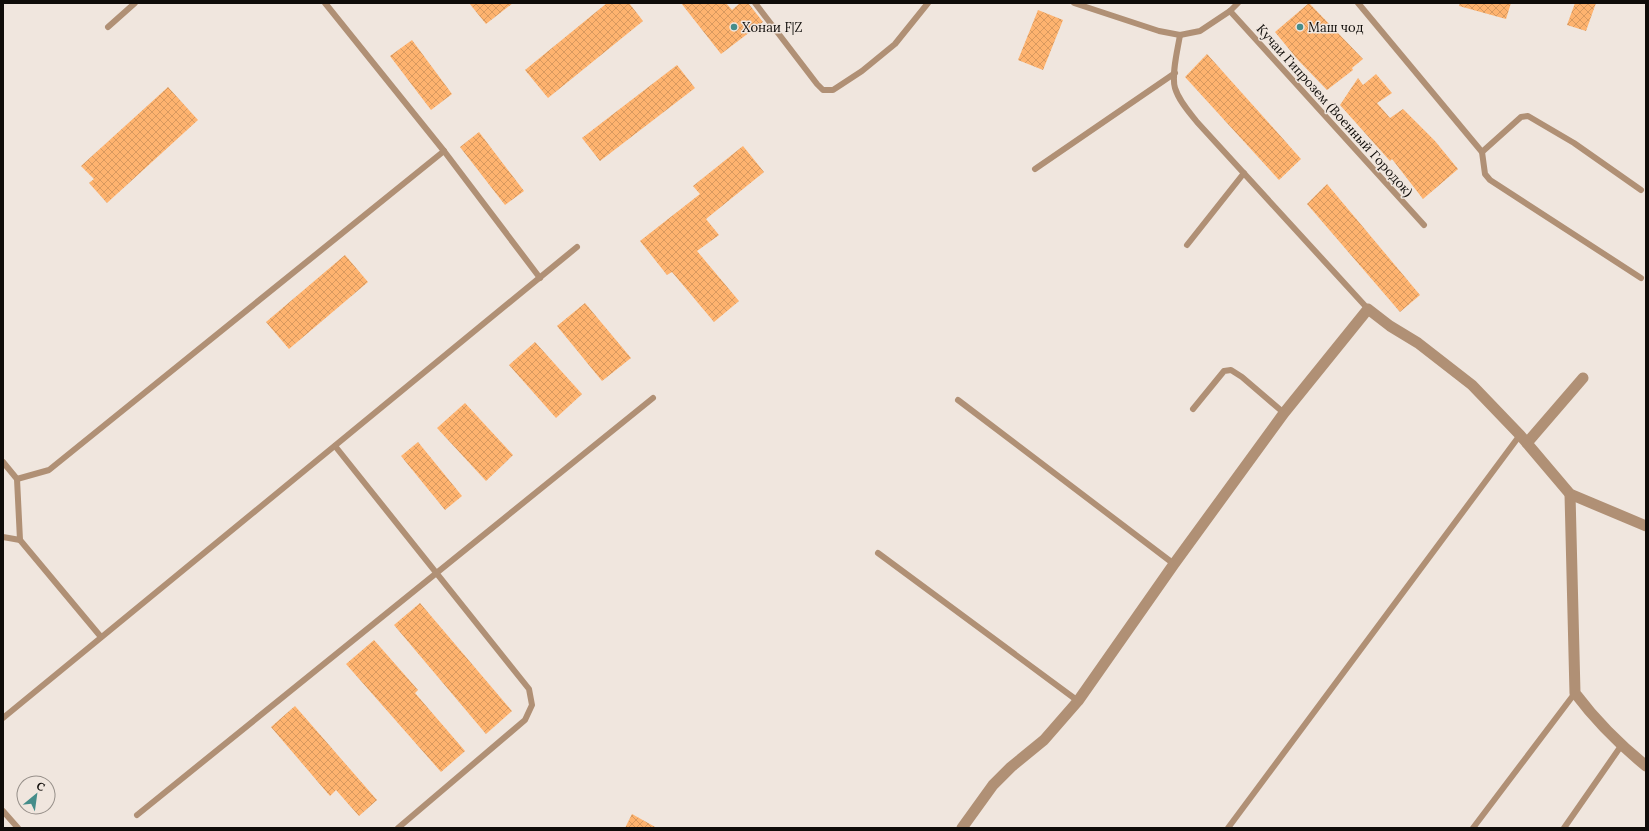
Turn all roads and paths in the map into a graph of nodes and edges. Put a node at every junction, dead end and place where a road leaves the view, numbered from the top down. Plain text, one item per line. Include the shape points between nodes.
1 (135, 3) edge
2 (325, 3) edge
3 (755, 3) edge
4 (1074, 3) edge
5 (1238, 3) edge
6 (1358, 3) edge
7 (925, 4) edge
8 (1230, 11) junction
9 (108, 27) dead end
10 (1180, 35) junction
11 (1175, 73) junction
12 (444, 151) junction
13 (1482, 152) junction
14 (1036, 169) dead end
15 (1244, 173) junction
16 (1642, 190) dead end
17 (1424, 225) dead end
18 (1187, 245) dead end
19 (577, 247) dead end
20 (540, 278) junction
21 (1641, 278) dead end
22 (1368, 310) junction
23 (1583, 378) dead end
24 (653, 398) dead end
25 (958, 400) dead end
26 (1193, 409) dead end
27 (1284, 413) junction
28 (1524, 439) junction
29 (335, 446) junction
30 (3, 462) edge
31 (17, 479) junction
32 (1570, 494) junction
33 (1646, 526) edge
34 (3, 536) edge
35 (20, 540) junction
36 (878, 553) dead end
37 (1174, 564) junction
38 (436, 573) junction
39 (102, 637) junction
40 (1575, 693) junction
41 (1078, 701) junction
42 (3, 718) edge
43 (1621, 746) junction
44 (1646, 766) edge
45 (3, 811) edge
46 (137, 815) dead end
47 (18, 828) edge
48 (398, 828) edge
49 (962, 828) edge
50 (1228, 828) edge
51 (1473, 828) edge
52 (1564, 828) edge

1 - 9 lane
2 - 12 lane
3 - 7 lane via 823,90 833,90 862,71 895,44
4 - 10 lane via 1159,31
5 - 8 lane
6 - 13 lane
8 - 10 lane via 1200,31
8 - 17 lane, Кучаи Гипрозем (Военный Городок)
10 - 11 lane
11 - 14 lane
11 - 15 lane via 1174,87 1182,102
12 - 20 lane
12 - 31 lane via 49,470
13 - 16 lane via 1521,117 1528,116 1574,143
13 - 21 lane via 1485,174 1490,180
15 - 18 lane
15 - 22 lane
19 - 20 lane
20 - 29 lane
22 - 27 street
22 - 28 street via 1418,343 1472,385
23 - 28 street
24 - 38 lane
25 - 37 lane
26 - 27 lane via 1224,371 1231,370
27 - 37 street
28 - 32 street
28 - 50 lane
29 - 38 lane
29 - 39 lane
30 - 31 lane
31 - 35 lane
32 - 33 street
32 - 40 street
34 - 35 lane
35 - 39 lane
36 - 41 lane
37 - 41 street
38 - 46 lane
38 - 48 lane via 529,689 532,706 525,720
39 - 42 lane
40 - 43 street via 1592,716
40 - 51 lane
41 - 49 street via 1044,740 993,785
43 - 44 street
43 - 52 lane
45 - 47 lane

